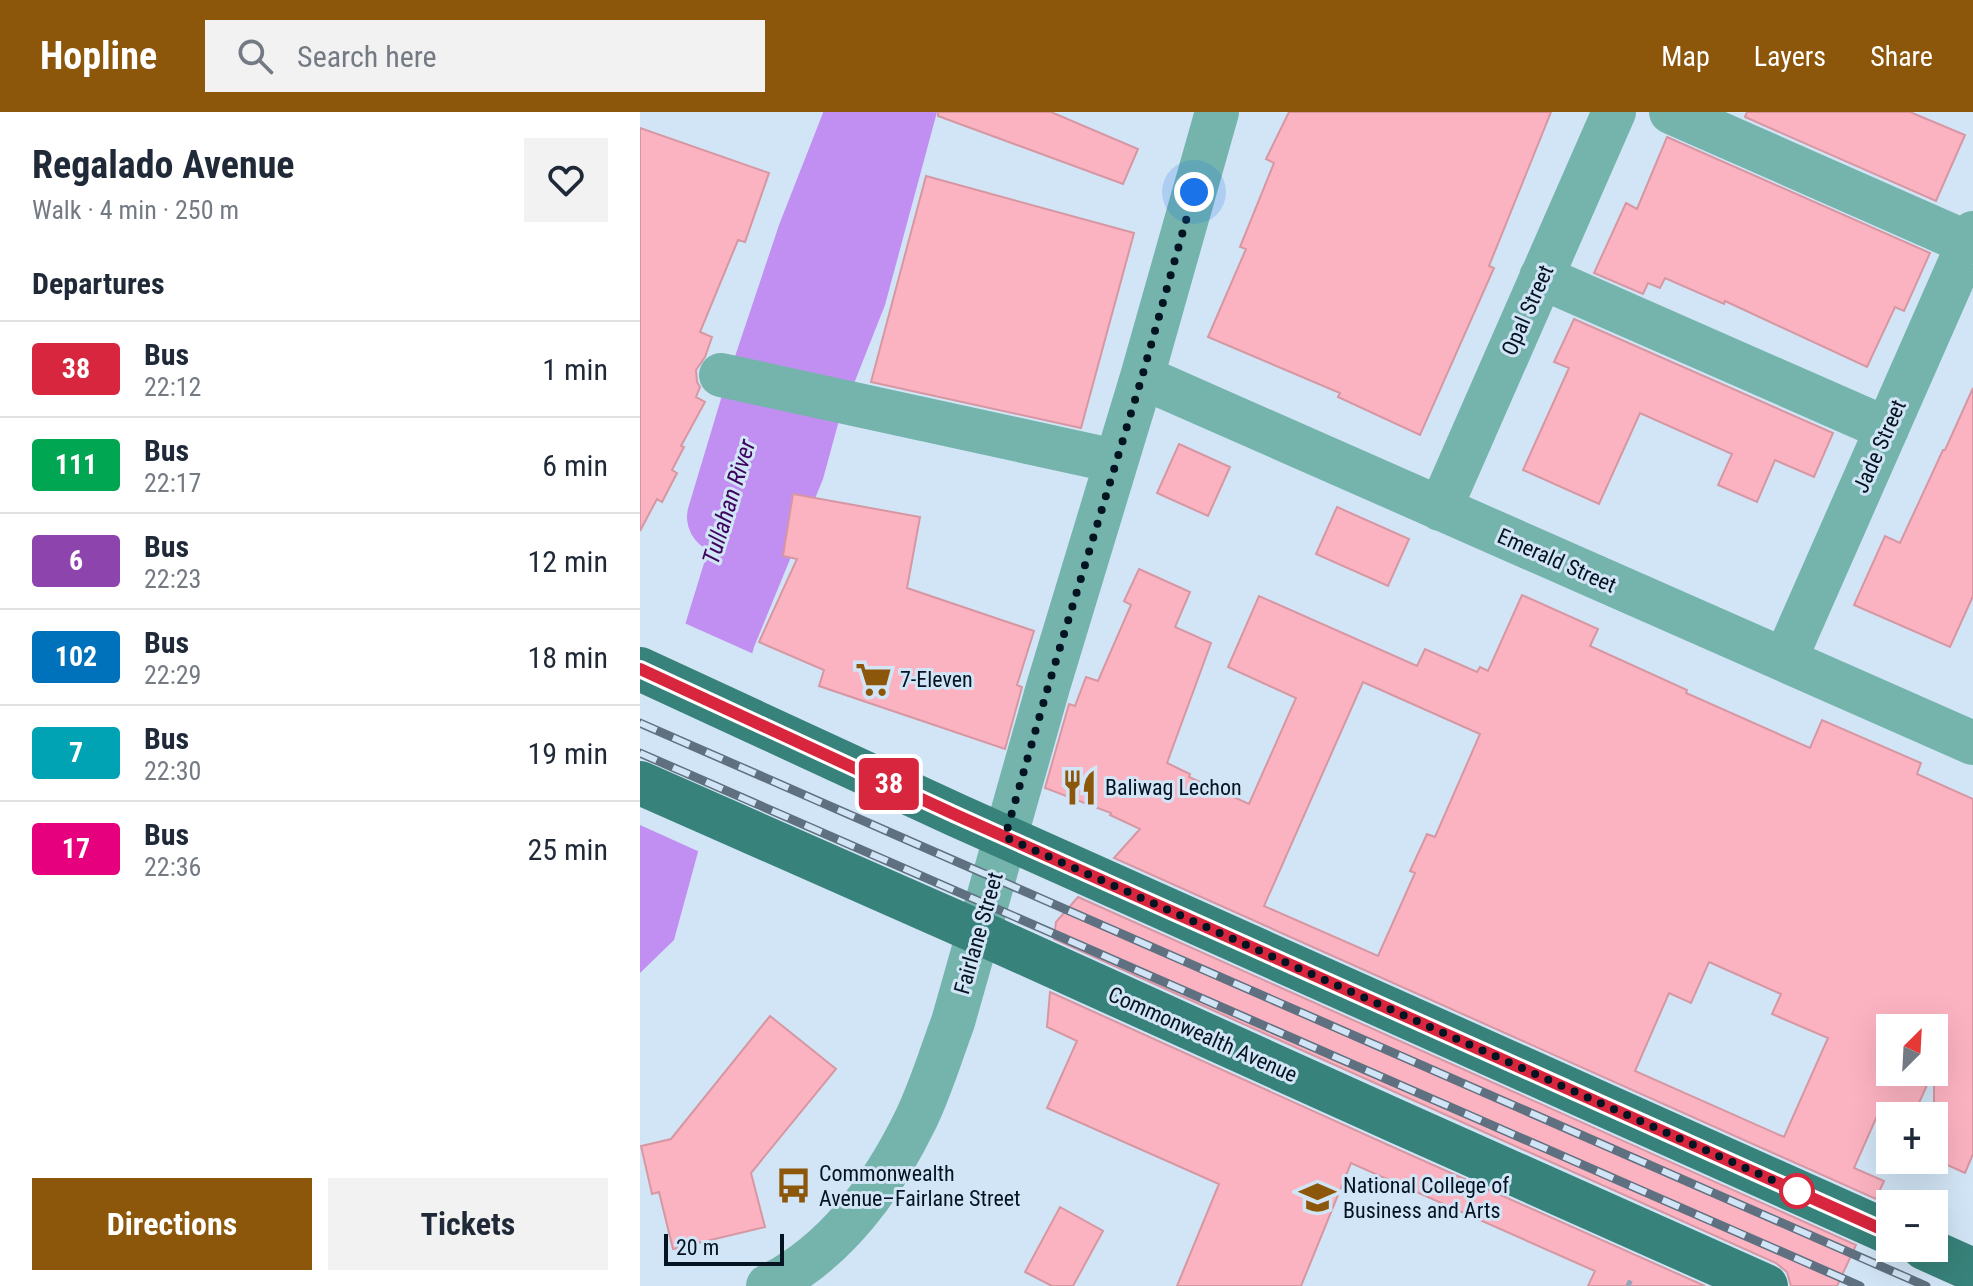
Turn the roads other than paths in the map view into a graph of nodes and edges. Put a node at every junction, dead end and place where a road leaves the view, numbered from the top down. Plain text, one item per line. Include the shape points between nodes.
1 (1217, 112) edge
2 (1614, 112) edge
3 (1671, 112) edge
4 (1971, 238) edge
5 (1541, 277) junction
6 (1142, 377) junction
7 (740, 379) dead end
8 (1887, 429) junction
9 (1115, 461) junction
10 (1440, 509) junction
11 (1785, 660) junction
12 (640, 669) edge
13 (1973, 743) edge
14 (640, 783) edge
15 (1005, 837) junction
16 (978, 932) junction
17 (1876, 1227) edge
18 (1948, 1259) edge
19 (1973, 1270) edge
20 (768, 1286) edge
21 (1766, 1286) edge

1 - 6 street, Fairlane Street
2 - 5 street, Opal Street
3 - 4 street
4 - 8 street, Jade Street
5 - 8 street
5 - 10 street, Opal Street
6 - 9 street, Fairlane Street
6 - 10 street, Emerald Street
7 - 9 street
8 - 11 street, Jade Street
9 - 15 street, Fairlane Street
10 - 11 street, Emerald Street
11 - 13 street, Emerald Street
12 - 15 main road
14 - 16 main road, Commonwealth Avenue
15 - 16 street, Fairlane Street
15 - 17 main road
16 - 20 street, Fairlane Street via 936,1068 889,1169 821,1252
16 - 21 main road, Commonwealth Avenue
18 - 19 main road

